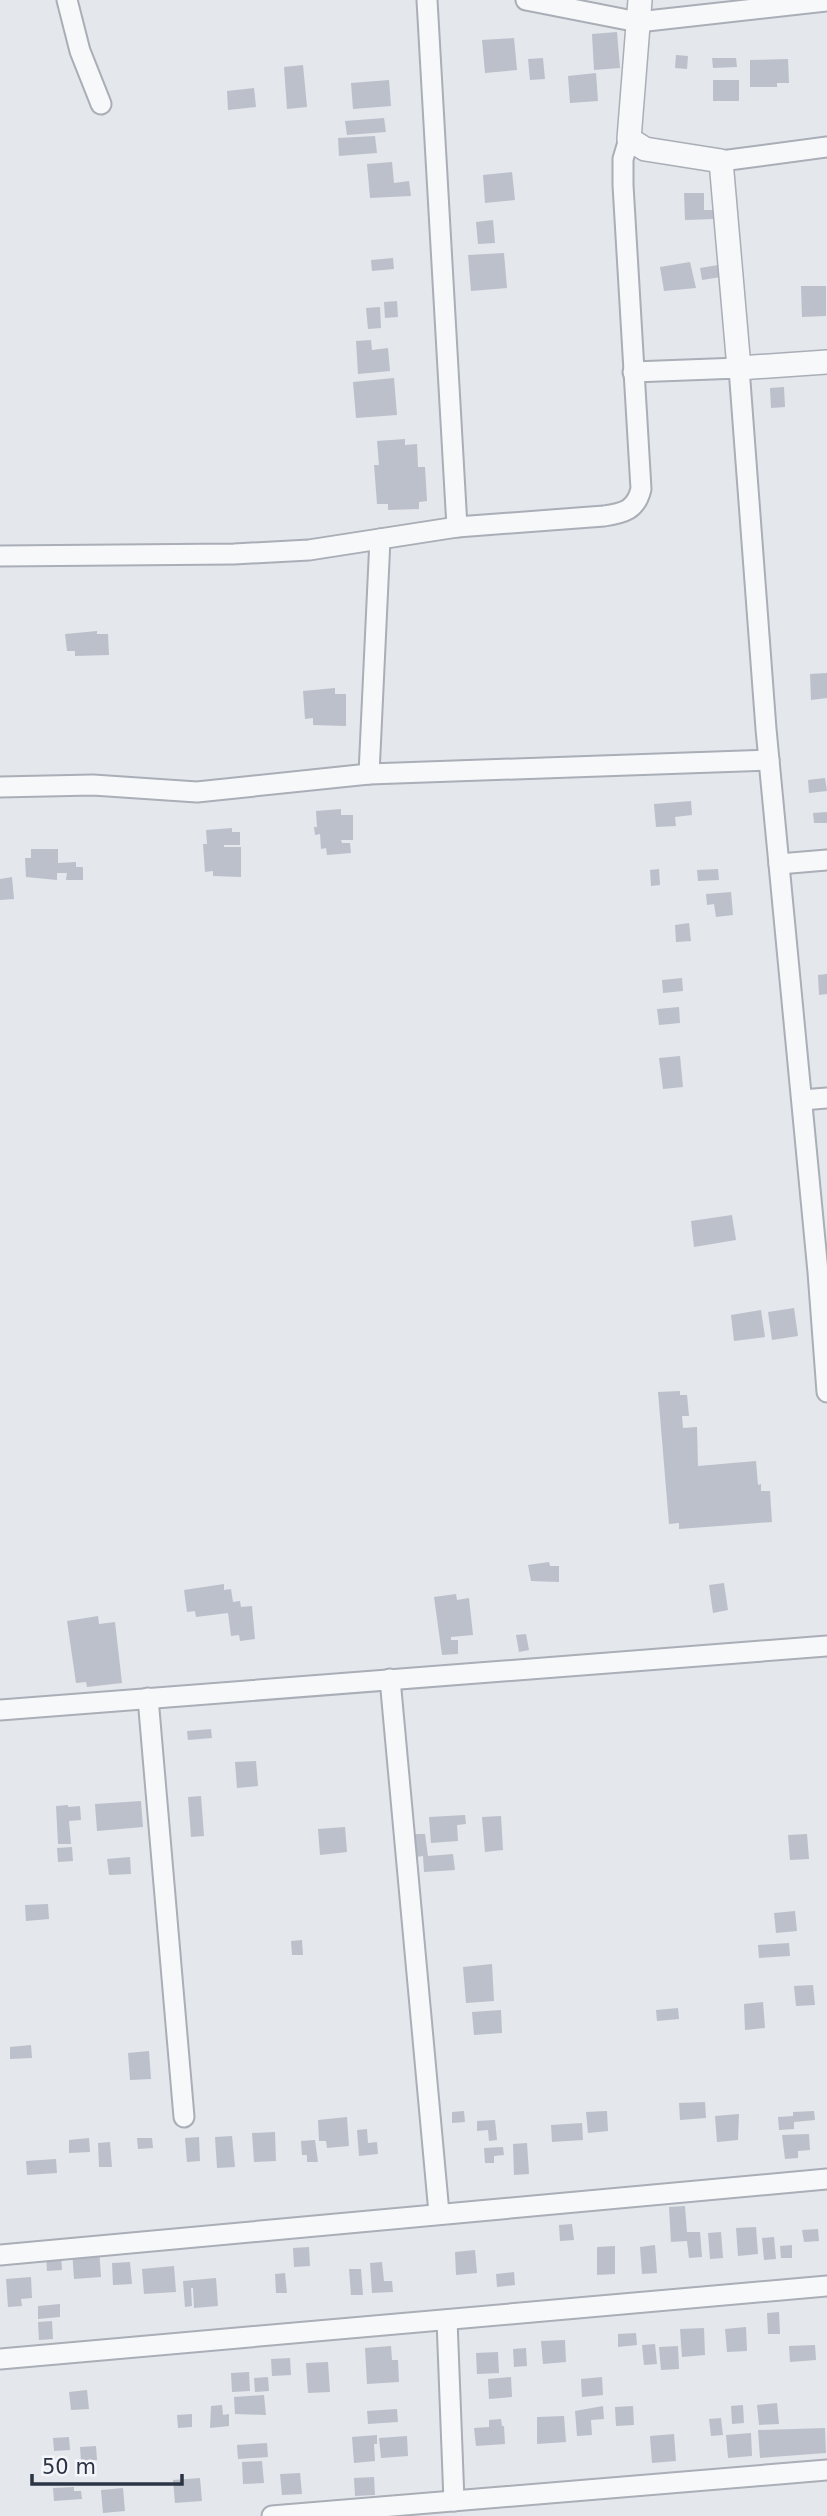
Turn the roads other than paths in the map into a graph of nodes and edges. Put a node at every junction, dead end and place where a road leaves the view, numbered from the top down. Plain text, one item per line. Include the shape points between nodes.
1 (67, 0) edge
2 (427, 0) edge
3 (526, 0) edge
4 (827, 1) edge
5 (639, 11) edge
6 (101, 104) dead end
7 (629, 139) junction
8 (827, 147) edge
9 (721, 161) junction
10 (827, 362) edge
11 (738, 368) junction
12 (633, 372) junction
13 (457, 527) junction
14 (380, 539) junction
15 (0, 556) edge
16 (769, 760) junction
17 (369, 774) junction
18 (0, 787) edge
19 (827, 860) edge
20 (779, 864) junction
21 (827, 1098) edge
22 (802, 1100) junction
23 (823, 1272) edge
24 (827, 1392) edge
25 (827, 1646) edge
26 (390, 1679) junction
27 (148, 1698) junction
28 (0, 1710) edge
29 (184, 2118) dead end
30 (827, 2179) edge
31 (439, 2213) junction
32 (0, 2255) edge
33 (827, 2286) edge
34 (447, 2320) junction
35 (0, 2360) edge
36 (827, 2469) edge
37 (454, 2501) junction
38 (272, 2516) edge

1 - 6 street
2 - 13 street
3 - 5 street
4 - 5 street
5 - 7 street
7 - 9 street via 645,149
7 - 12 street via 623,185
8 - 9 street
9 - 11 street
10 - 11 street
11 - 12 street
11 - 16 street
12 - 13 street via 641,489 632,508 604,516
13 - 14 street
14 - 15 street via 309,550 234,554
14 - 17 street
16 - 17 street
16 - 20 street
17 - 18 street via 197,792 93,785
19 - 20 street
20 - 22 street
21 - 22 street
22 - 23 street
23 - 24 street
25 - 26 street
26 - 27 street
26 - 31 street
27 - 28 street
27 - 29 street
30 - 31 street
31 - 32 street
33 - 34 street
34 - 35 street
34 - 37 street
36 - 37 street
37 - 38 street

